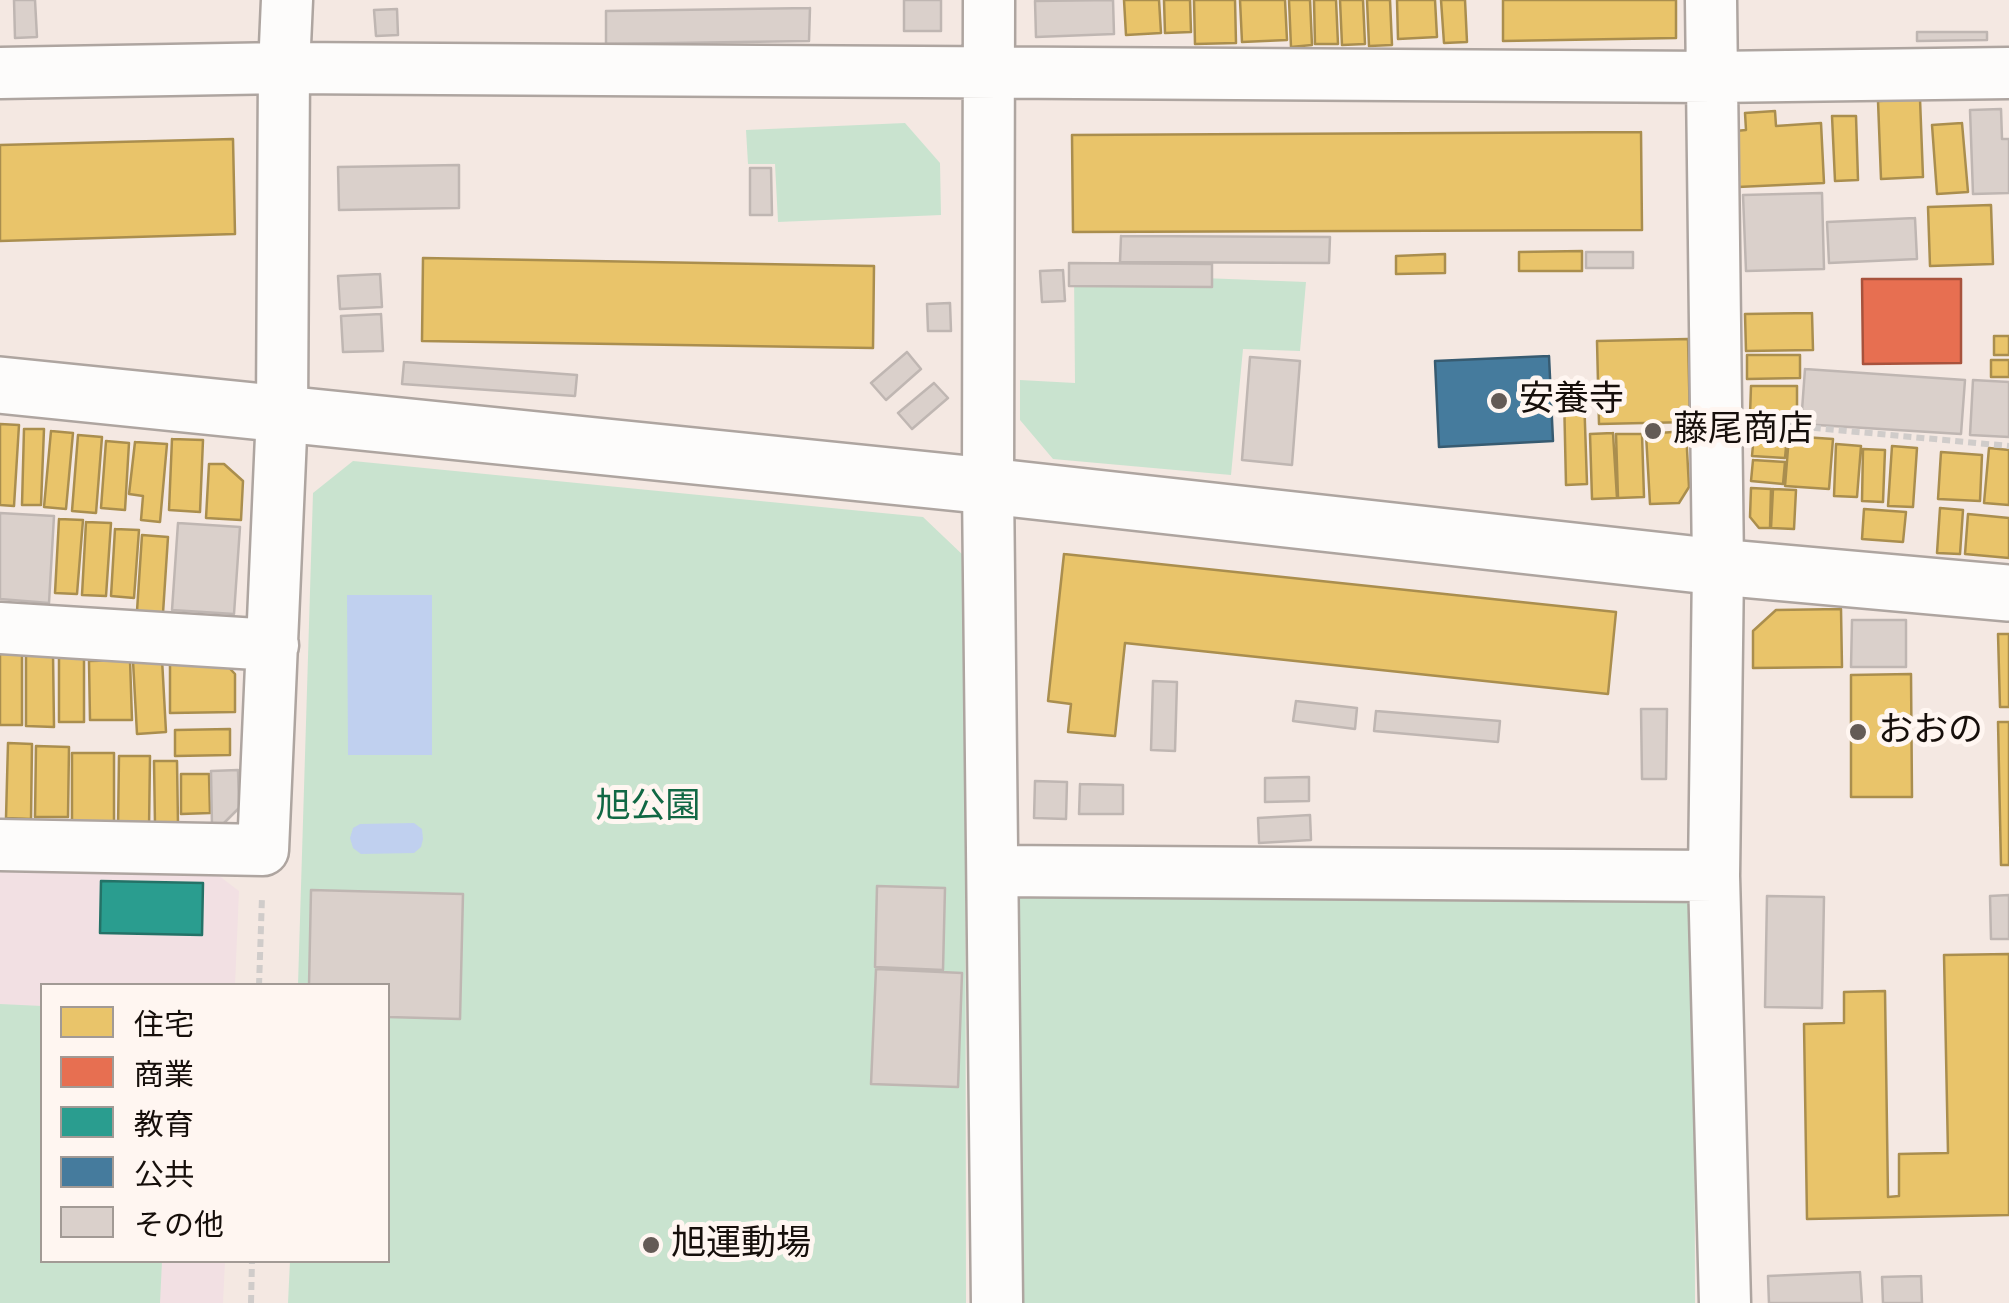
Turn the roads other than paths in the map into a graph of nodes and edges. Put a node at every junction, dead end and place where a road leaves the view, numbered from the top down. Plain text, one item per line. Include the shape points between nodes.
1 (287, 0) edge
2 (989, 0) edge
3 (1711, 0) edge
4 (284, 68) junction
5 (989, 70) junction
6 (0, 73) edge
7 (2009, 74) edge
8 (1713, 77) junction
9 (0, 385) edge
10 (282, 412) junction
11 (988, 486) junction
12 (1718, 567) junction
13 (2009, 593) edge
14 (0, 628) edge
15 (273, 645) junction
16 (0, 845) edge
17 (995, 871) junction
18 (1714, 876) junction
19 (998, 1303) edge
20 (1726, 1303) edge

1 - 4 street
2 - 5 street
3 - 8 street
4 - 5 street
4 - 6 street
4 - 10 street
5 - 8 street
5 - 11 street
7 - 8 street
8 - 12 street
9 - 10 street
10 - 11 street
10 - 15 street
11 - 12 street
11 - 17 street
12 - 13 street
12 - 18 street
14 - 15 street
15 - 16 street via 263,850
17 - 18 street
17 - 19 street
18 - 20 street

